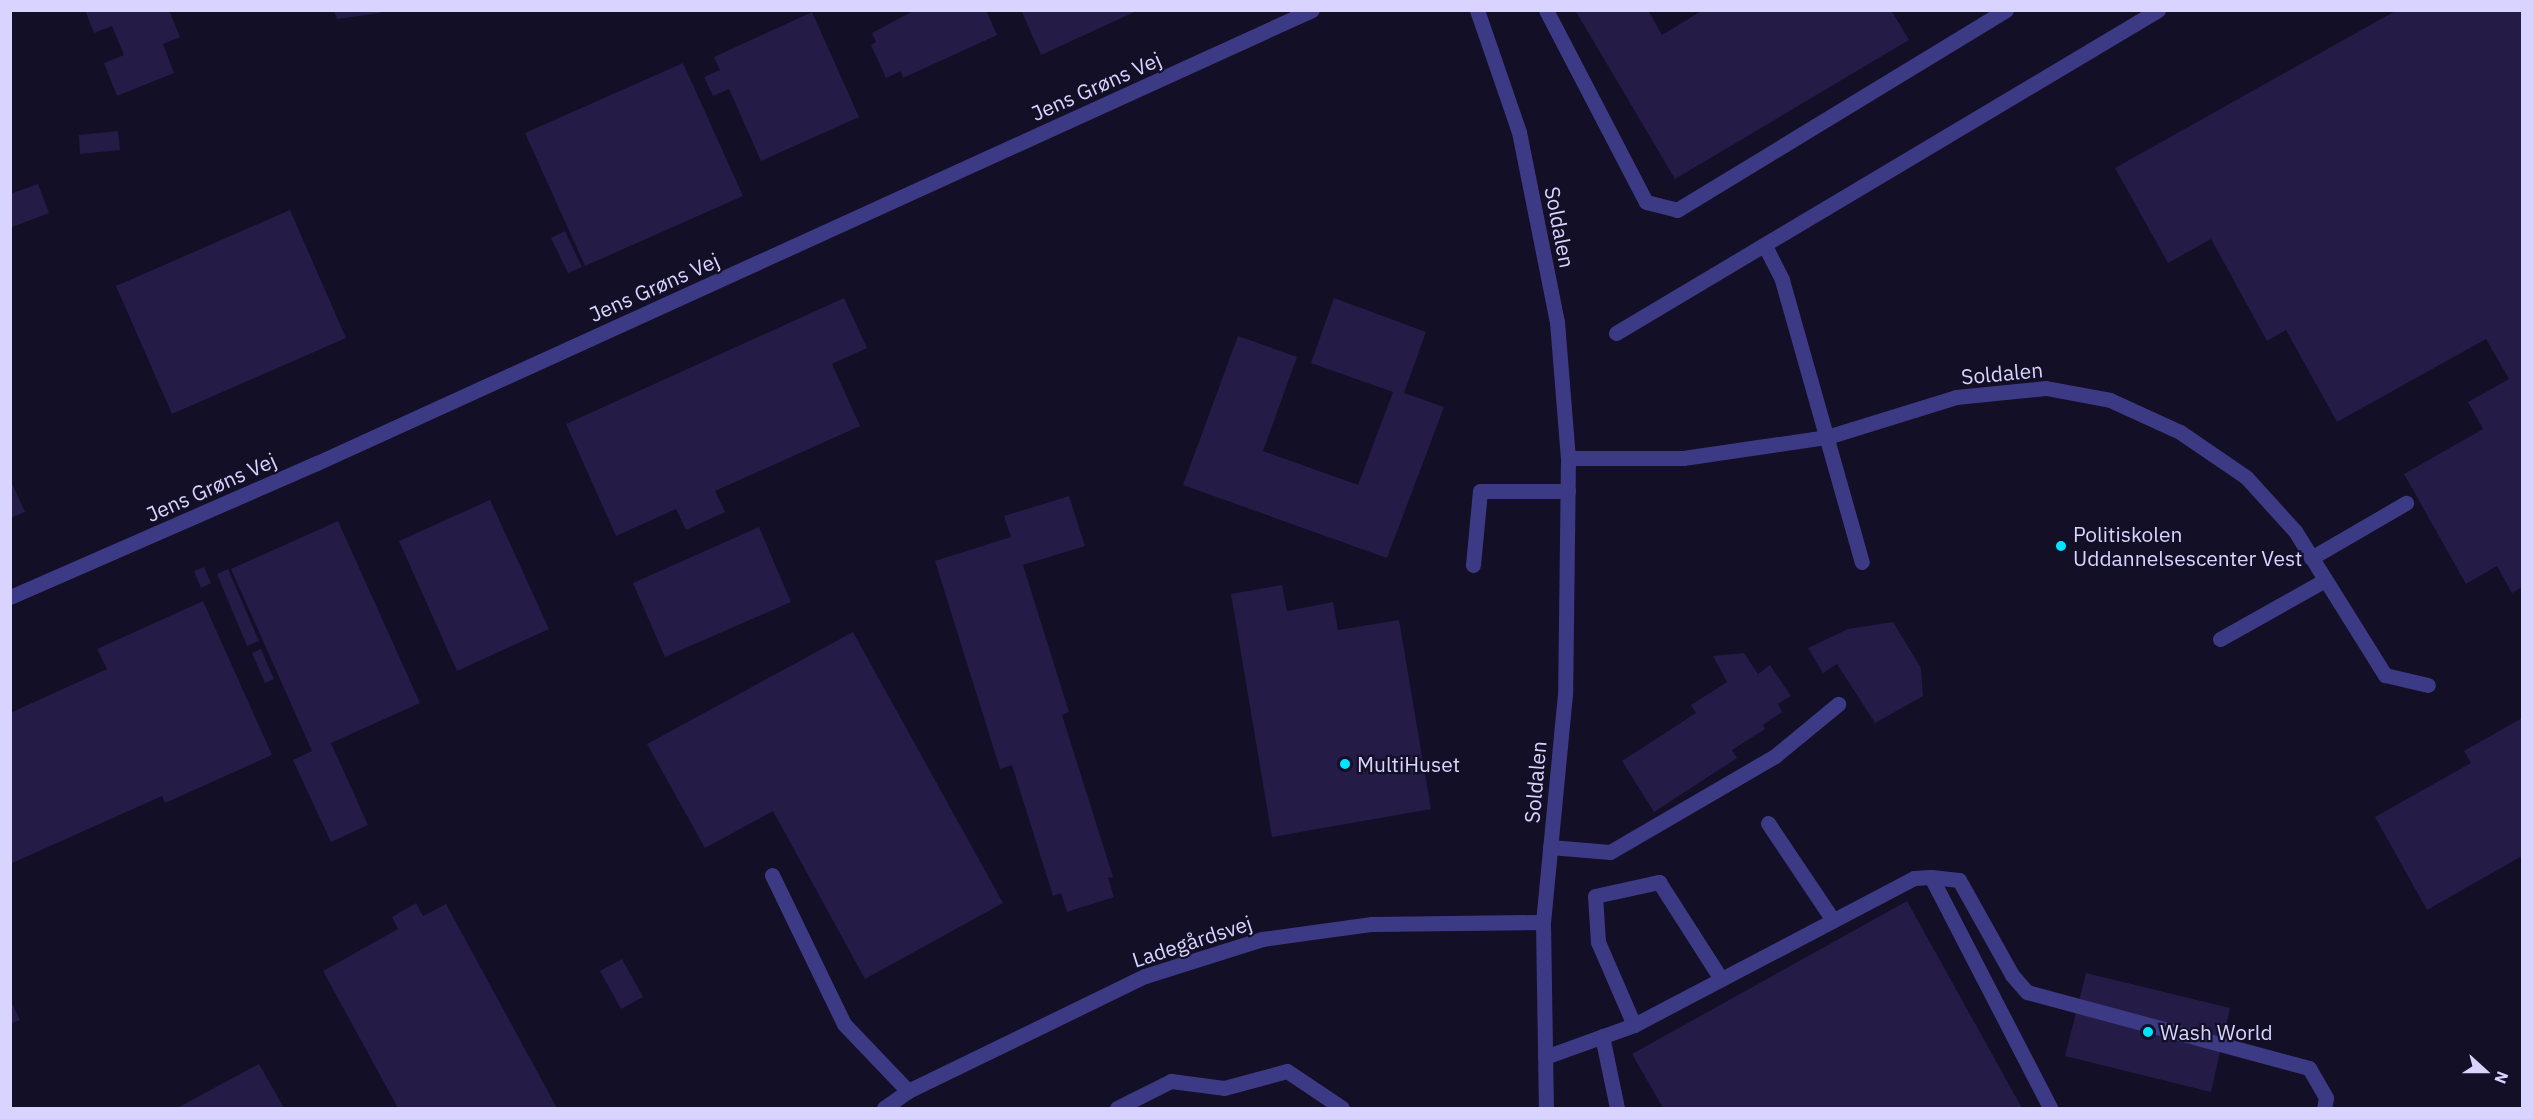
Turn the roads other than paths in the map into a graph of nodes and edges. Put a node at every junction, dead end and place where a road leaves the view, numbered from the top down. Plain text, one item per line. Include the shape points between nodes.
1 (1312, 10) edge
2 (1477, 10) edge
3 (1546, 10) edge
4 (2007, 10) edge
5 (2158, 10) edge
6 (1765, 246) junction
7 (1616, 333) dead end
8 (1827, 437) junction
9 (1568, 458) junction
10 (1568, 491) junction
11 (2406, 503) dead end
12 (2311, 558) junction
13 (1862, 562) dead end
14 (1473, 565) dead end
15 (2325, 580) junction
16 (10, 597) edge
17 (2220, 639) dead end
18 (2428, 685) dead end
19 (1838, 704) dead end
20 (1768, 823) dead end
21 (1550, 847) junction
22 (772, 875) dead end
23 (1931, 877) junction
24 (1833, 920) junction
25 (1543, 922) junction
26 (1721, 980) junction
27 (1634, 1025) junction
28 (1602, 1036) junction
29 (1545, 1057) junction
30 (908, 1090) junction
31 (884, 1108) edge
32 (1117, 1108) edge
33 (1342, 1108) edge
34 (1546, 1108) edge
35 (1617, 1108) edge
36 (2050, 1108) edge
37 (2324, 1108) edge

1 - 16 street, Jens Grøns Vej via 317,463
2 - 9 street, Soldalen via 1519,132 1557,322
3 - 4 street via 1646,202 1677,210
5 - 6 street
6 - 7 street
6 - 8 street via 1782,280
8 - 9 street, Soldalen via 1683,458
8 - 12 street, Soldalen via 1956,397 2046,388 2110,400 2180,432 2246,477 2295,531
8 - 13 street
9 - 10 street, Soldalen
10 - 14 street via 1480,491
10 - 21 street, Soldalen via 1565,694
11 - 12 street
12 - 15 street, Soldalen
15 - 17 street
15 - 18 street, Soldalen via 2385,675
19 - 21 street via 1775,756 1610,852
20 - 24 street
21 - 25 street, Soldalen
22 - 30 street via 844,1024
23 - 24 street via 1914,878
23 - 36 street
23 - 37 street via 1959,880 2012,975 2027,992 2309,1068 2325,1098
24 - 26 street
25 - 29 street, Soldalen
25 - 30 street, Ladegårdsvej via 1372,924 1262,939 1145,976
26 - 27 street
26 - 27 street via 1659,882 1595,897 1598,942
27 - 28 street
28 - 29 street
28 - 35 street
29 - 34 street, Soldalen
30 - 31 street, Ladegårdsvej
32 - 33 street via 1171,1081 1224,1088 1287,1071

